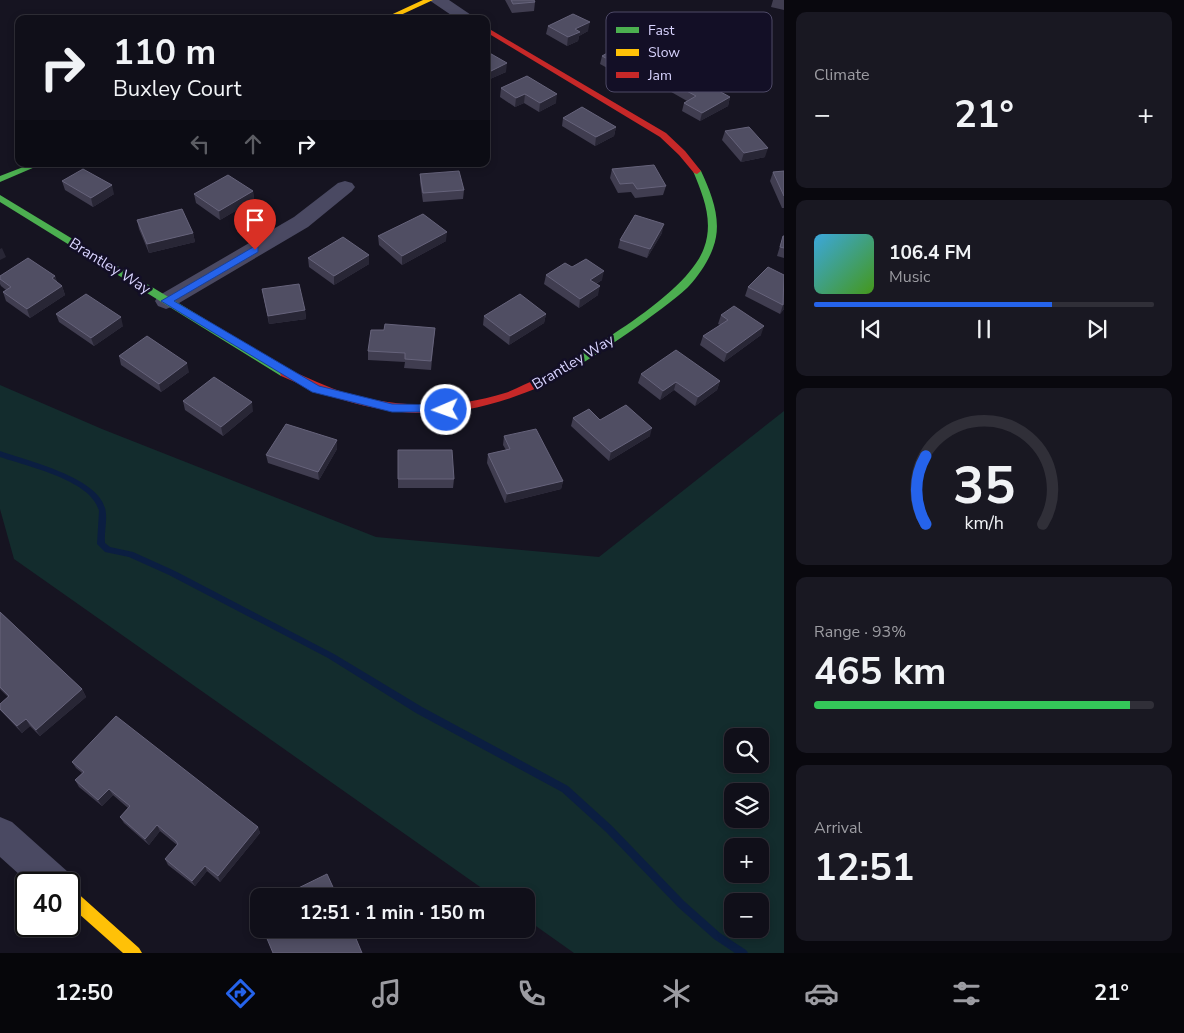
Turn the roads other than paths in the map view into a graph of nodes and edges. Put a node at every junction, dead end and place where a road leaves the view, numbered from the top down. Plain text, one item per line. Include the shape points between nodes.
1 (429, 0) edge
2 (437, 0) edge
3 (394, 15) edge
4 (462, 15) edge
5 (490, 31) edge
6 (30, 167) edge
7 (0, 179) edge
8 (345, 186) dead end
9 (0, 198) edge
10 (166, 301) junction
11 (0, 834) edge
12 (43, 872) edge
13 (80, 905) edge
14 (134, 953) edge

1 - 3 street
2 - 4 street
5 - 10 street, Brantley Way via 651,126 674,144 699,172 713,205 713,238 704,261 678,293 534,387 478,405 435,410 392,408 316,389
6 - 7 street
8 - 10 street via 300,222
9 - 10 street, Brantley Way
11 - 12 street
13 - 14 street

